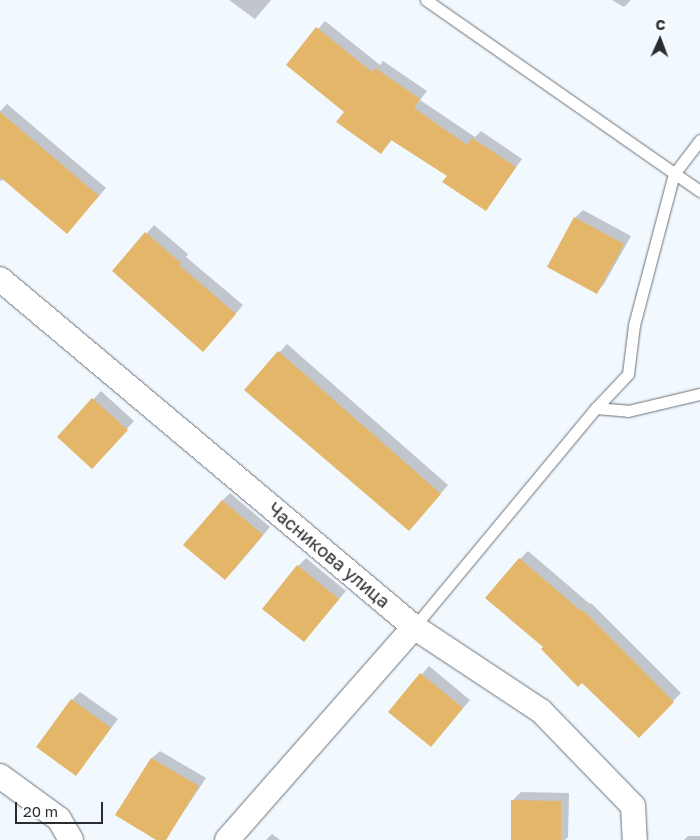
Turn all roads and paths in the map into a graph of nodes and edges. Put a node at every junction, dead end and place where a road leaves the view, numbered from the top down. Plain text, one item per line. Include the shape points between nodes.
1 (426, 0) edge
2 (700, 140) edge
3 (674, 174) junction
4 (700, 191) edge
5 (0, 279) edge
6 (700, 394) edge
7 (596, 408) junction
8 (414, 627) junction
9 (0, 776) edge
10 (71, 840) edge
11 (227, 840) edge
12 (635, 840) edge

1 - 3 lane
2 - 3 lane
3 - 4 lane
3 - 7 lane via 634,325 628,374
5 - 8 street, Часникова улица
6 - 7 lane via 628,411
7 - 8 lane
8 - 11 street
8 - 12 street, Часникова улица via 542,712 633,806
9 - 10 street via 59,819

